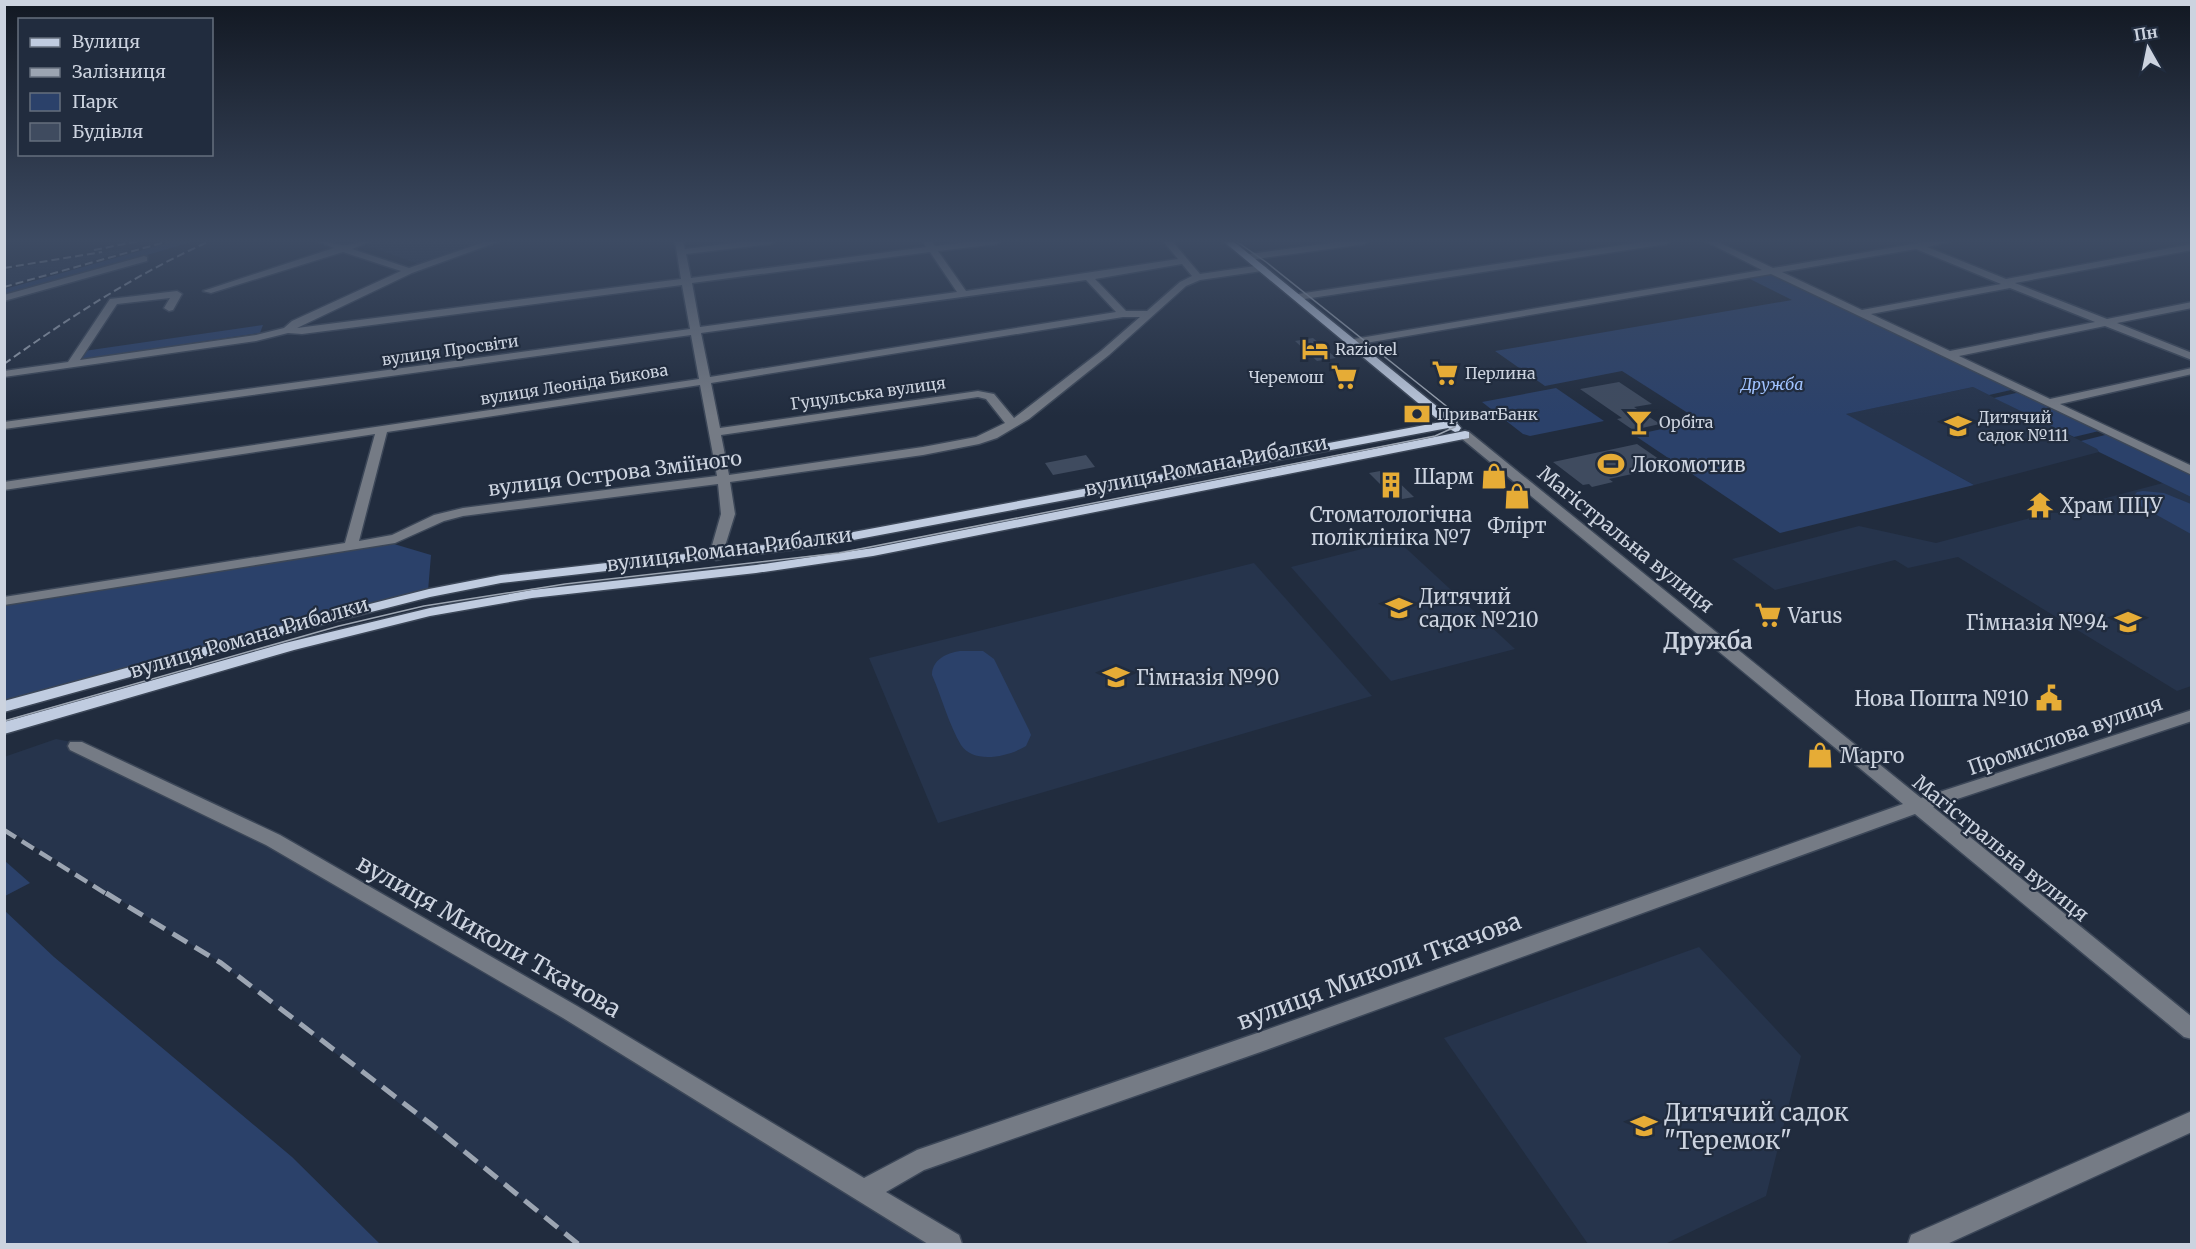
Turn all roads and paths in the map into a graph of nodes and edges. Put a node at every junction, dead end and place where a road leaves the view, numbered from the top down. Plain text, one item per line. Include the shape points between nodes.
1 (129, 299) edge
2 (174, 299) edge
3 (349, 299) edge
4 (545, 299) edge
5 (689, 299) edge
6 (925, 299) edge
7 (1109, 299) edge
8 (1166, 299) edge
9 (1301, 299) edge
10 (1605, 299) edge
11 (1831, 299) edge
12 (1928, 299) edge
13 (2049, 299) edge
14 (2192, 305) edge
15 (169, 308) dead end
16 (1860, 313) junction
17 (1123, 314) junction
18 (1149, 314) junction
19 (2106, 322) junction
20 (288, 330) junction
21 (696, 331) junction
22 (1354, 342) junction
23 (1948, 355) junction
24 (2192, 357) edge
25 (72, 364) junction
26 (26, 371) junction
27 (2192, 371) edge
28 (4, 374) edge
29 (705, 381) junction
30 (4, 386) edge
31 (2048, 403) junction
32 (1451, 424) junction
33 (1013, 425) junction
34 (4, 426) edge
35 (382, 429) junction
36 (714, 432) junction
37 (1465, 435) junction
38 (2192, 457) edge
39 (2171, 462) junction
40 (2192, 471) edge
41 (723, 480) junction
42 (4, 486) edge
43 (351, 546) junction
44 (716, 556) junction
45 (4, 601) edge
46 (11, 705) edge
47 (2192, 715) edge
48 (11, 726) edge
49 (76, 747) dead end
50 (1917, 806) junction
51 (2192, 1030) edge
52 (2192, 1121) edge
53 (863, 1192) junction
54 (950, 1245) edge
55 (1920, 1245) edge

1 - 25 street via 114,301
2 - 15 street
3 - 20 street
4 - 20 street
5 - 21 street
6 - 21 street, вулиця Просвіти
7 - 17 street
8 - 18 street, вулиця Острова Зміїного
9 - 22 main road, Магістральна вулиця
10 - 22 street
11 - 16 street
12 - 16 street
13 - 19 street
14 - 19 street
16 - 23 street
17 - 18 street, вулиця Леоніда Бикова
17 - 29 street, вулиця Леоніда Бикова
18 - 33 street, вулиця Острова Зміїного
19 - 23 street
19 - 24 street
20 - 25 street
21 - 29 street
21 - 34 street, вулиця Просвіти
22 - 32 main road, Магістральна вулиця
23 - 31 street
25 - 26 street
26 - 28 street
26 - 30 street
27 - 31 street
29 - 35 street, вулиця Леоніда Бикова
29 - 36 street
31 - 39 street
32 - 37 main road, Магістральна вулиця
32 - 44 main road, вулиця Романа Рибалки via 886,531
33 - 36 street, Гуцульська вулиця via 990,396 978,394
33 - 41 street, вулиця Острова Зміїного via 959,445
35 - 42 street, вулиця Леоніда Бикова
35 - 43 street
36 - 41 street
37 - 48 main road, вулиця Романа Рибалки via 873,552 532,594 430,612 313,640
37 - 50 street, Магістральна вулиця
38 - 39 street
39 - 40 street
41 - 43 street, вулиця Острова Зміїного via 463,512 439,518 395,539
41 - 44 street via 728,514
43 - 45 street, вулиця Острова Зміїного
44 - 46 main road, вулиця Романа Рибалки via 501,579 429,593
47 - 50 street, Промислова вулиця
49 - 53 street, вулиця Миколи Ткачова via 273,840 570,1012
50 - 51 street, Магістральна вулиця
50 - 53 street, вулиця Миколи Ткачова via 917,1161
52 - 55 street
53 - 54 street, вулиця Миколи Ткачова

